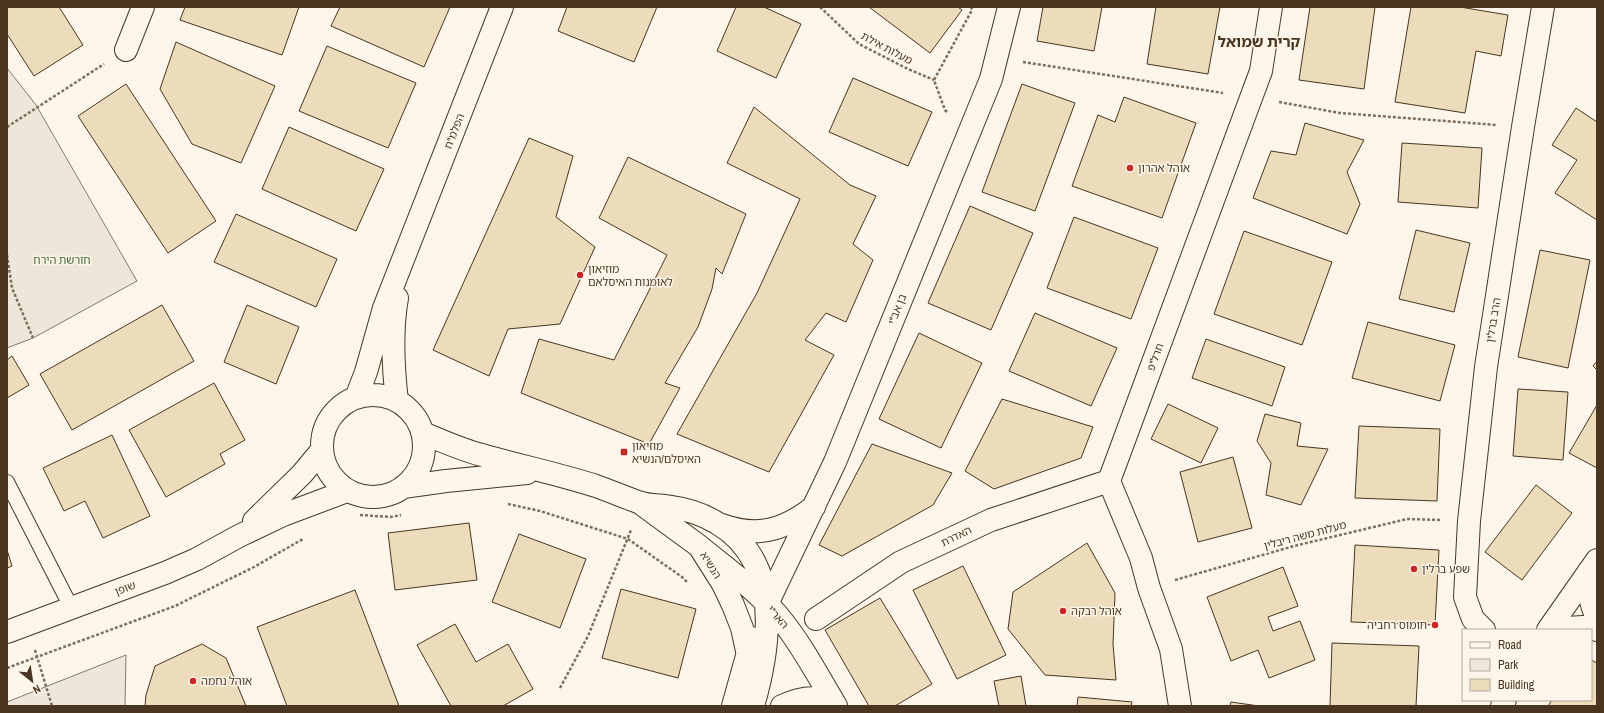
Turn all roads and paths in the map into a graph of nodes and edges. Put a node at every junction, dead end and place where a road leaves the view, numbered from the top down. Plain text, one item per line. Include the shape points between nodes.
1 (143, 7) edge
2 (502, 7) edge
3 (820, 7) edge
4 (971, 7) edge
5 (1009, 7) edge
6 (1271, 7) edge
7 (1543, 7) edge
8 (126, 50) joint
9 (934, 80) junction
10 (7, 127) edge
11 (970, 131) junction
12 (7, 255) edge
13 (405, 256) junction
14 (33, 338) dead end
15 (356, 398) junction
16 (397, 401) junction
17 (423, 433) junction
18 (322, 450) junction
19 (540, 472) junction
20 (1109, 481) junction
21 (7, 482) edge
22 (403, 488) junction
23 (347, 491) junction
24 (505, 503) dead end
25 (640, 503) junction
26 (814, 507) junction
27 (406, 514) dead end
28 (358, 515) dead end
29 (1469, 521) junction
30 (717, 523) junction
31 (310, 535) dead end
32 (239, 536) junction
33 (628, 539) junction
34 (699, 546) junction
35 (1593, 566) edge
36 (723, 584) junction
37 (1149, 588) junction
38 (767, 604) junction
39 (72, 609) junction
40 (1597, 617) edge
41 (816, 619) dead end
42 (16, 629) edge
43 (1483, 629) edge
44 (1548, 629) edge
45 (1597, 630) edge
46 (747, 651) junction
47 (38, 658) junction
48 (7, 668) edge
49 (560, 688) dead end
50 (52, 706) edge
51 (733, 706) edge
52 (753, 706) edge
53 (782, 706) edge
54 (836, 706) edge
55 (1180, 706) edge

1 - 8 street
2 - 13 street, הפלמ"ח
3 - 9 path, מעלות אילת via 859,44
4 - 9 path via 972,10
5 - 11 street, בן אב"י via 991,79
6 - 20 street, חרל"פ via 1262,71
7 - 29 street, הרב ברלין via 1486,367
8 - 10 path
9 - 11 path via 945,110
11 - 26 street, בן אב"י via 835,462
12 - 14 path via 12,288
13 - 15 street, הפלמ"ח via 384,308
13 - 16 street, הפלמ"ח via 396,304 393,341
15 - 16 street via 373,395
15 - 18 street via 341,406 330,418 323,433
16 - 17 street via 411,411
17 - 19 street, הנשיא via 480,455
17 - 22 street via 423,459 416,474
18 - 23 street via 329,474
18 - 32 street, שופן via 278,500
19 - 22 street, הנשיא via 453,480
19 - 25 street, הנשיא via 595,486
20 - 37 street via 1141,558
20 - 41 street, האדרת via 991,520 901,562
21 - 39 lane
22 - 23 street via 388,495 371,498
23 - 32 street, שופן via 283,515
24 - 33 path via 540,511
25 - 30 street, הנשיא via 673,507
25 - 33 path
25 - 34 street, הנשיא
26 - 30 street via 790,524 766,531 738,530
26 - 38 street, בן אב"י
27 - 28 path via 391,517
29 - 37 path, מעלות משה ריבלין via 1407,519 1294,546
29 - 43 street, הרב ברלין via 1464,597 1473,619
30 - 38 street, הנשיא via 746,548 760,574
31 - 47 path via 254,567 175,606
32 - 39 street, שופן via 165,573
33 - 36 path via 682,577 702,599
33 - 49 path via 588,636
34 - 36 street, הנשיא
34 - 38 street, האר"י
35 - 40 street via 1589,592 1592,609
35 - 44 street
36 - 46 street, הנשיא via 742,628
37 - 55 street via 1171,649
38 - 46 street, הנשיא
38 - 52 street, הנשיא via 765,655
38 - 54 street, האר"י via 792,634
39 - 42 street, שופן
42 - 47 path
44 - 45 street via 1583,627
46 - 51 street, הנשיא
47 - 48 path
47 - 50 path
53 - 54 street via 797,699 808,698 827,701

